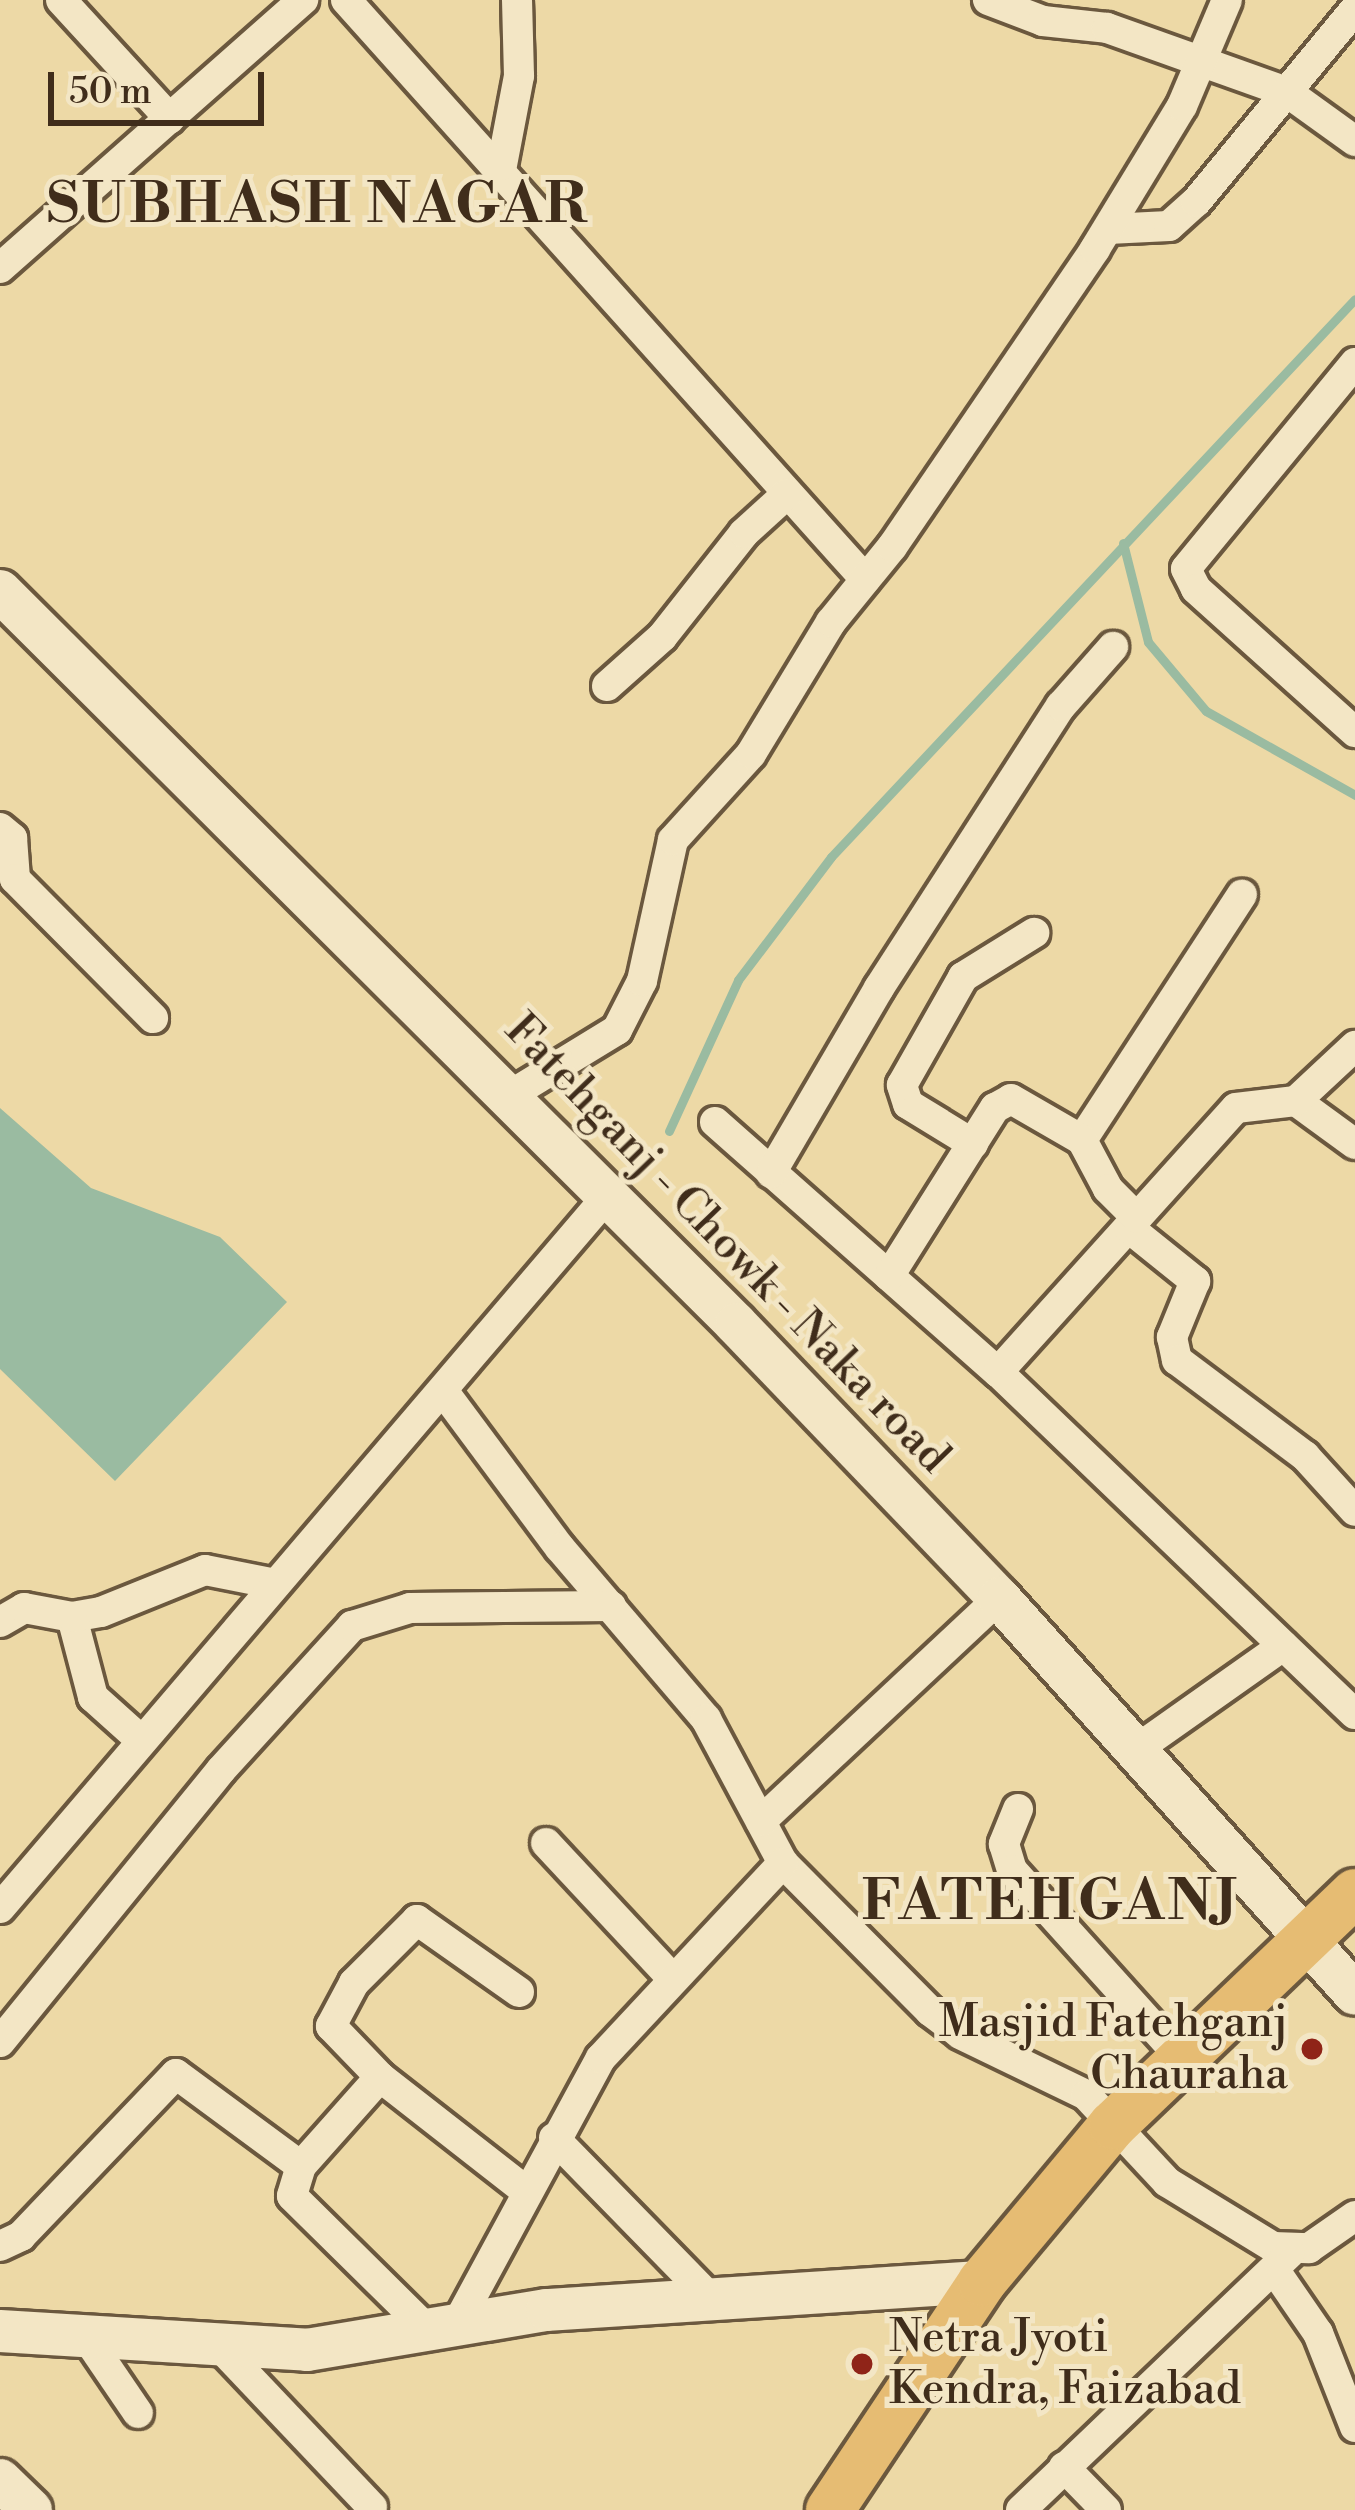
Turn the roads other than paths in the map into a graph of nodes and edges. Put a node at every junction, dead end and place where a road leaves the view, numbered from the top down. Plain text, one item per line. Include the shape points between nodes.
1 (62, 0) edge
2 (303, 0) edge
3 (346, 0) edge
4 (517, 0) edge
5 (988, 0) edge
6 (1227, 0) edge
7 (1355, 9) edge
8 (1201, 61) junction
9 (1287, 92) junction
10 (170, 119) junction
11 (1355, 141) edge
12 (502, 165) junction
13 (1108, 229) junction
14 (0, 268) edge
15 (1355, 363) edge
16 (787, 494) junction
17 (865, 579) junction
18 (0, 591) edge
19 (1113, 647) dead end
20 (607, 686) dead end
21 (1355, 732) edge
22 (0, 828) edge
23 (1242, 895) dead end
24 (1034, 933) dead end
25 (153, 1018) dead end
26 (1355, 1046) edge
27 (512, 1094) junction
28 (1296, 1101) junction
29 (715, 1122) dead end
30 (1082, 1141) junction
31 (973, 1144) junction
32 (1355, 1144) edge
33 (771, 1173) junction
34 (610, 1193) junction
35 (1133, 1223) junction
36 (889, 1276) junction
37 (998, 1372) junction
38 (444, 1392) junction
39 (1355, 1511) edge
40 (276, 1584) junction
41 (999, 1598) junction
42 (611, 1606) junction
43 (72, 1617) junction
44 (0, 1622) edge
45 (1283, 1646) junction
46 (1355, 1714) edge
47 (141, 1740) junction
48 (1137, 1749) junction
49 (1018, 1809) dead end
50 (761, 1820) junction
51 (546, 1843) dead end
52 (783, 1863) junction
53 (1355, 1893) edge
54 (0, 1908) edge
55 (1305, 1938) junction
56 (670, 1976) junction
57 (519, 1992) dead end
58 (1355, 1994) edge
59 (0, 2042) edge
60 (1181, 2059) junction
61 (380, 2078) junction
62 (1114, 2125) junction
63 (554, 2138) junction
64 (301, 2166) junction
65 (526, 2192) junction
66 (1355, 2216) edge
67 (0, 2246) edge
68 (1283, 2263) junction
69 (982, 2282) junction
70 (710, 2298) junction
71 (442, 2327) junction
72 (0, 2332) edge
73 (88, 2341) junction
74 (222, 2349) junction
75 (138, 2413) dead end
76 (1355, 2427) edge
77 (1064, 2468) junction
78 (0, 2480) edge
79 (372, 2507) edge
80 (32, 2510) edge
81 (830, 2510) edge
82 (1021, 2510) edge
83 (1106, 2510) edge

1 - 10 street
2 - 10 street
3 - 12 street
4 - 12 street via 519,76
5 - 8 street
6 - 8 street
7 - 9 street
8 - 9 street
8 - 13 street
9 - 11 street
9 - 13 street via 1169,226
10 - 14 street
12 - 16 street
13 - 17 street
15 - 21 street via 1186,569 1196,589
16 - 17 street
16 - 20 street via 744,532 662,638
17 - 27 street via 751,754 673,840 642,981 617,1030
18 - 27 street, Fatehganj - Chowk - Naka road
19 - 33 street via 1061,706
22 - 25 street via 11,838 15,879
23 - 30 street
24 - 31 street via 964,976 902,1085 908,1104
26 - 28 street
27 - 34 street, Fatehganj - Chowk - Naka road
28 - 32 street
28 - 35 street via 1236,1108
29 - 33 street
30 - 31 street via 1011,1099
30 - 35 street
31 - 36 street
33 - 36 street
34 - 38 street
34 - 41 street, Fatehganj - Chowk - Naka road
35 - 37 street
35 - 39 street via 1196,1281 1172,1336 1177,1360 1305,1456
36 - 37 street
37 - 45 street
38 - 40 street
38 - 42 street
40 - 43 street via 205,1570
40 - 47 street
41 - 48 street, Fatehganj - Chowk - Naka road
41 - 50 street
42 - 50 street via 706,1719
42 - 59 street via 410,1609 352,1626 221,1770
43 - 44 street via 24,1608
43 - 47 street via 93,1697
45 - 46 street
45 - 48 street
47 - 54 street
48 - 55 street, Fatehganj - Chowk - Naka road
49 - 60 street via 1004,1844 1012,1870
50 - 52 street
51 - 56 street
52 - 56 street
52 - 62 street via 930,2011 960,2034 1058,2076
53 - 55 main road
55 - 58 street, Fatehganj - Chowk - Naka road
55 - 60 main road
56 - 63 street via 601,2058
57 - 61 street via 430,1925 406,1924 354,1983 331,2026
60 - 62 main road
61 - 64 street
61 - 65 street
62 - 68 street via 1167,2182
62 - 69 main road
63 - 65 street
63 - 70 street
64 - 67 street via 176,2074 21,2236
64 - 71 street via 297,2206
65 - 71 street
66 - 68 street
68 - 76 street
68 - 77 street
69 - 70 street
69 - 81 main road
70 - 71 street
71 - 74 street via 307,2350
72 - 73 street
73 - 74 street
73 - 75 street
74 - 79 street
77 - 82 street
77 - 83 street
78 - 80 street

